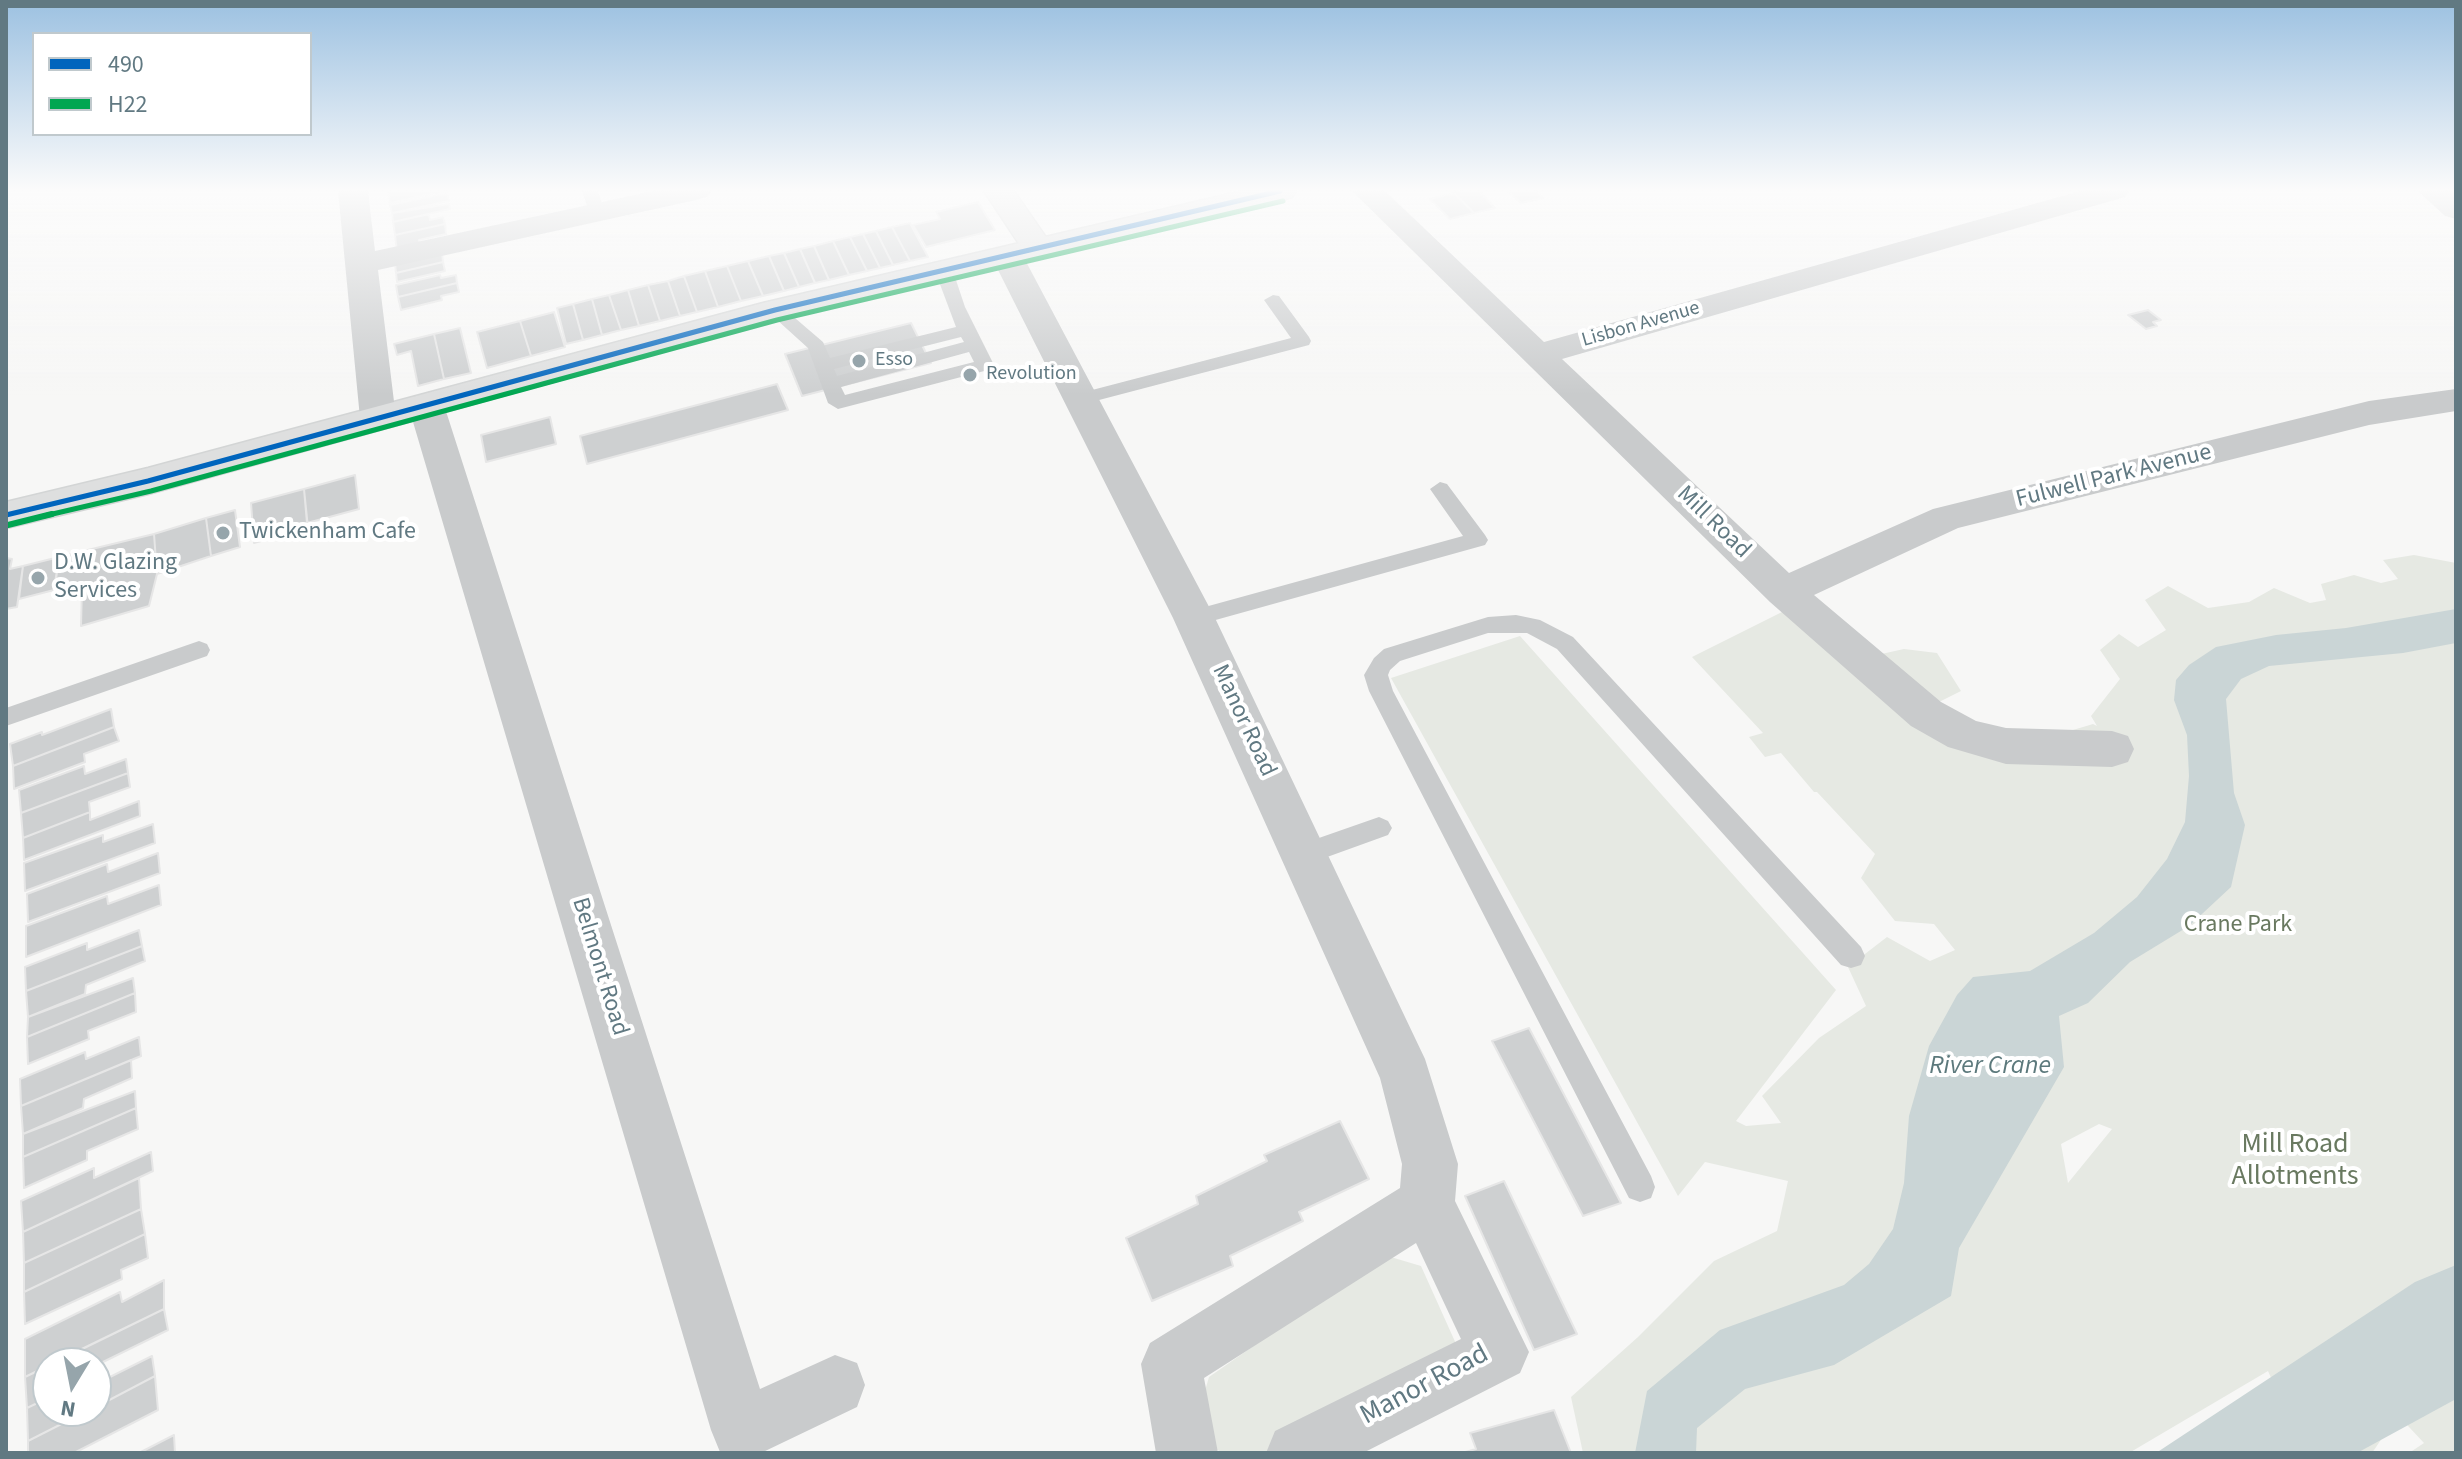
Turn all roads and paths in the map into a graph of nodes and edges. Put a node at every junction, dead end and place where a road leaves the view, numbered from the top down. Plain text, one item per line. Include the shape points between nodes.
1 (360, 259) edge
2 (379, 259) edge
3 (996, 259) edge
4 (1024, 259) edge
5 (1438, 259) edge
6 (1874, 259) edge
7 (360, 264) junction
8 (944, 271) junction
9 (1273, 300) dead end
10 (775, 310) junction
11 (964, 324) junction
12 (1537, 355) junction
13 (822, 362) junction
14 (1080, 399) junction
15 (2456, 400) edge
16 (426, 405) junction
17 (378, 418) junction
18 (1440, 489) dead end
19 (6, 515) edge
20 (1784, 592) junction
21 (1194, 618) junction
22 (199, 650) dead end
23 (6, 717) edge
24 (2112, 749) dead end
25 (1379, 828) dead end
26 (1305, 854) junction
27 (1851, 956) dead end
28 (1640, 1187) dead end
29 (1427, 1204) junction
30 (835, 1385) dead end
31 (739, 1442) edge
32 (1187, 1453) edge
33 (1297, 1453) edge

1 - 7 street
2 - 7 street
3 - 8 main road
4 - 14 street, Manor Road
5 - 12 street, Mill Road
6 - 12 street, Lisbon Avenue
7 - 17 street
8 - 10 main road
8 - 11 lane
9 - 14 lane via 1302,341
10 - 13 lane
10 - 16 main road
11 - 13 lane
11 - 13 lane
11 - 13 lane via 985,365 838,403
12 - 20 street, Mill Road
14 - 21 street, Manor Road
15 - 20 street, Fulwell Park Avenue via 2369,413 1947,518
16 - 17 main road
16 - 31 street, Belmont Road
17 - 19 main road
18 - 21 lane via 1477,540
20 - 24 street, Mill Road via 1926,714 1964,735 2006,746
21 - 26 street, Manor Road
22 - 23 lane
25 - 26 lane
26 - 29 street, Manor Road via 1406,1077 1430,1164
27 - 28 lane via 1565,643 1516,623 1488,625 1392,655 1376,675 1432,810
29 - 32 street via 1171,1364
29 - 33 street, Manor Road via 1499,1352
30 - 31 street, Belmont Road

